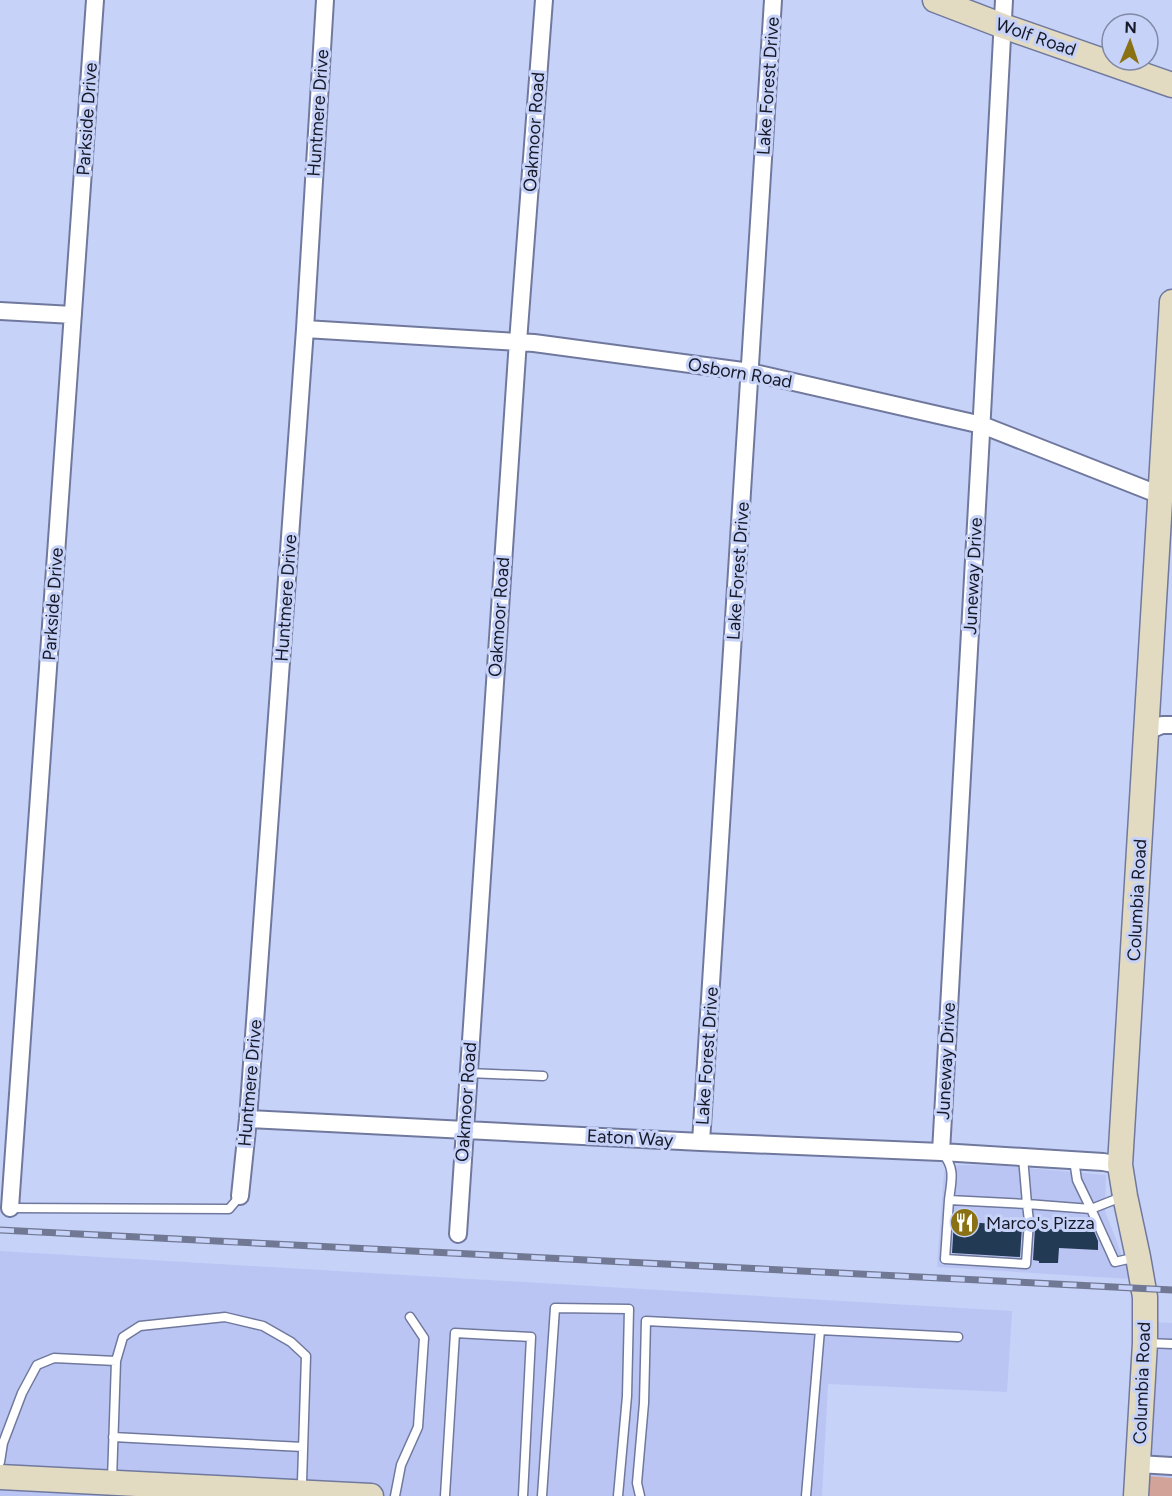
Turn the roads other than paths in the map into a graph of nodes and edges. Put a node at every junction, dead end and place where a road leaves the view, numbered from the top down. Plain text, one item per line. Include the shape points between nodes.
1 (95, 0) edge
2 (325, 0) edge
3 (544, 0) edge
4 (773, 0) edge
5 (935, 0) edge
6 (1004, 0) edge
7 (1003, 26) junction
8 (1172, 86) edge
9 (1172, 302) edge
10 (0, 311) edge
11 (73, 315) junction
12 (305, 329) junction
13 (519, 343) junction
14 (750, 372) junction
15 (982, 425) junction
16 (1160, 495) junction
17 (1172, 725) edge
18 (1147, 731) junction
19 (468, 1073) junction
20 (543, 1076) dead end
21 (248, 1119) junction
22 (464, 1129) junction
23 (701, 1142) junction
24 (941, 1152) junction
25 (1023, 1156) junction
26 (1074, 1160) junction
27 (1120, 1165) junction
28 (240, 1196) joint
29 (1125, 1196) junction
30 (949, 1200) junction
31 (1027, 1204) junction
32 (10, 1208) joint
33 (1091, 1209) junction
34 (458, 1234) dead end
35 (1138, 1257) junction
36 (410, 1317) dead end
37 (820, 1330) junction
38 (958, 1337) dead end
39 (1145, 1343) junction
40 (1172, 1344) edge
41 (116, 1361) junction
42 (113, 1437) junction
43 (303, 1447) junction
44 (0, 1462) edge
45 (1138, 1464) junction
46 (1172, 1466) edge
47 (0, 1477) edge
48 (112, 1483) junction
49 (304, 1495) edge
50 (371, 1496) edge
51 (395, 1496) edge
52 (445, 1496) edge
53 (523, 1496) edge
54 (542, 1496) edge
55 (618, 1496) edge
56 (640, 1496) edge
57 (806, 1496) edge
58 (1136, 1496) edge

1 - 11 street, Parkside Drive
2 - 12 street, Huntmere Drive
3 - 13 street, Oakmoor Road
4 - 14 street, Lake Forest Drive
5 - 7 main road, Wolf Road
6 - 7 street, Juneway Drive
7 - 8 main road, Wolf Road
7 - 15 street, Juneway Drive
9 - 16 main road, Columbia Road
10 - 11 street
11 - 32 street, Parkside Drive
12 - 13 street, Osborn Road
12 - 21 street, Huntmere Drive
13 - 14 street, Osborn Road
13 - 19 street, Oakmoor Road
14 - 15 street, Osborn Road
14 - 23 street, Lake Forest Drive
15 - 16 street, Osborn Road
15 - 24 street, Juneway Drive
16 - 18 main road, Columbia Road
17 - 18 street
18 - 27 main road, Columbia Road
19 - 20 lane
19 - 22 street, Oakmoor Road
21 - 22 street, Eaton Way
21 - 28 street, Huntmere Drive
22 - 23 street, Eaton Way
22 - 34 street, Oakmoor Road
23 - 24 street, Eaton Way
24 - 25 street, Eaton Way
24 - 30 lane via 952,1169
25 - 26 street, Eaton Way
25 - 31 lane
26 - 27 street, Eaton Way
26 - 33 lane via 1077,1180
27 - 29 main road, Columbia Road
28 - 32 lane via 229,1209
29 - 33 lane
29 - 35 main road, Columbia Road
30 - 31 lane
30 - 31 lane via 945,1259 1026,1264
31 - 33 lane
33 - 35 lane via 1115,1262
35 - 39 main road, Columbia Road via 1145,1297
36 - 51 lane via 424,1338 418,1426 401,1465
37 - 38 lane
37 - 56 lane via 646,1321 637,1483
37 - 57 lane
39 - 40 lane
39 - 45 main road, Columbia Road
41 - 42 lane
41 - 43 lane via 123,1337 140,1326 225,1317 263,1326 306,1356
41 - 44 lane via 54,1358 37,1365 22,1393
42 - 43 lane
42 - 48 lane
43 - 49 lane
45 - 46 street
45 - 58 main road, Columbia Road
47 - 48 main road
48 - 49 main road
49 - 50 main road
52 - 53 lane via 455,1333 531,1337
54 - 55 lane via 555,1308 629,1309 627,1396

